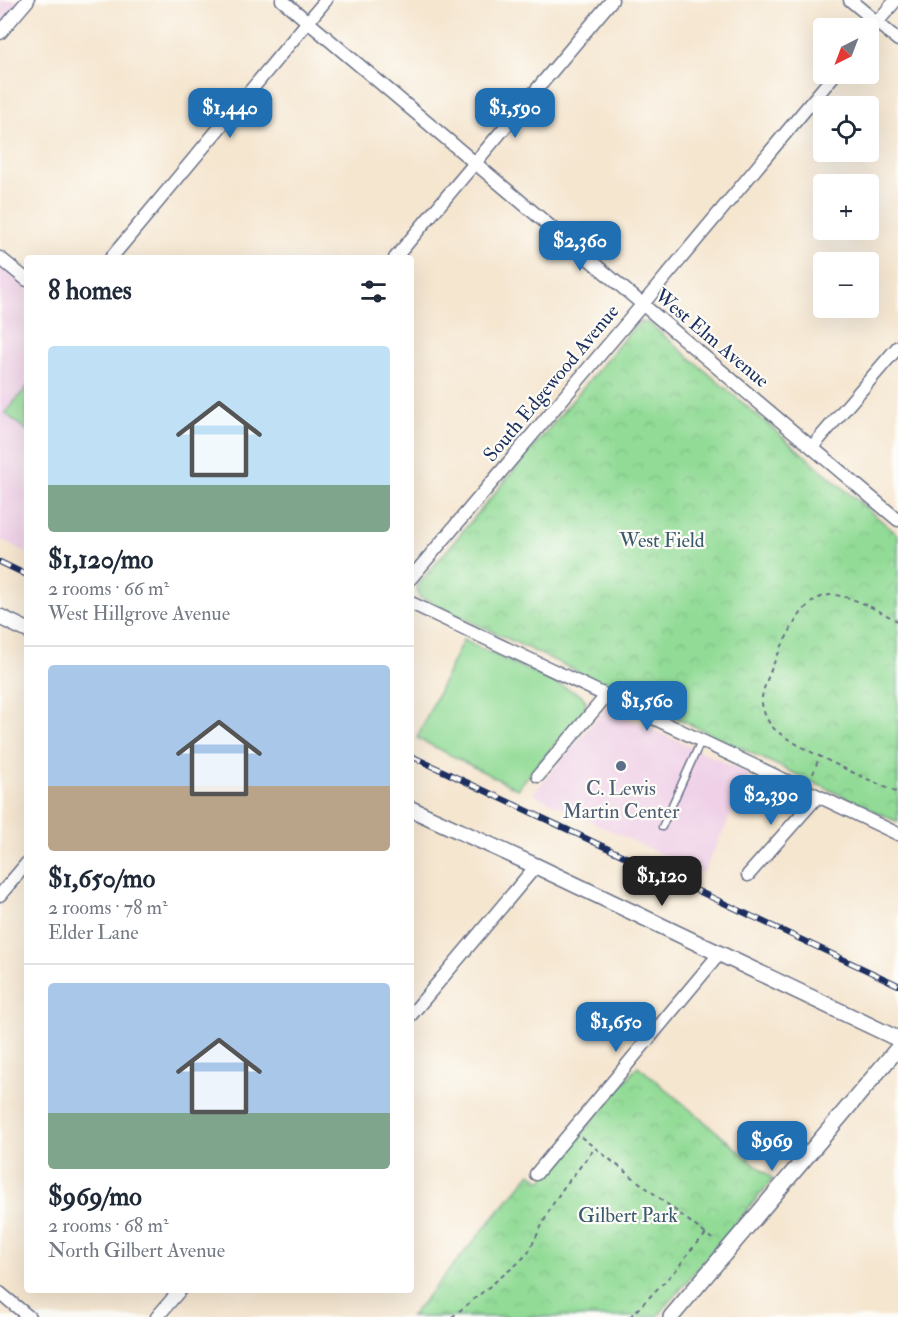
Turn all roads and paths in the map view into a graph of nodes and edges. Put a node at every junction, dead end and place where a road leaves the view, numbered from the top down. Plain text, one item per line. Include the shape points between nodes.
1 (28, 0) edge
2 (282, 0) edge
3 (326, 0) edge
4 (612, 0) edge
5 (850, 0) edge
6 (896, 0) edge
7 (872, 18) edge
8 (879, 20) edge
9 (308, 22) junction
10 (879, 24) edge
11 (0, 33) edge
12 (898, 40) edge
13 (827, 84) edge
14 (475, 163) junction
15 (114, 255) edge
16 (398, 255) edge
17 (0, 258) edge
18 (24, 278) edge
19 (642, 305) junction
20 (898, 347) edge
21 (813, 446) junction
22 (898, 520) edge
23 (414, 574) edge
24 (414, 604) edge
25 (0, 617) edge
26 (898, 621) edge
27 (24, 629) edge
28 (606, 696) junction
29 (701, 741) junction
30 (820, 755) junction
31 (813, 774) dead end
32 (538, 776) dead end
33 (898, 793) edge
34 (818, 797) junction
35 (414, 810) edge
36 (662, 827) dead end
37 (898, 834) edge
38 (536, 866) junction
39 (24, 867) edge
40 (748, 875) dead end
41 (0, 895) edge
42 (720, 953) junction
43 (414, 1011) edge
44 (898, 1039) edge
45 (898, 1048) edge
46 (572, 1130) junction
47 (595, 1148) junction
48 (536, 1174) dead end
49 (706, 1234) junction
50 (727, 1250) junction
51 (0, 1293) edge
52 (177, 1293) edge
53 (29, 1317) edge
54 (157, 1317) edge
55 (452, 1317) edge
56 (630, 1317) edge
57 (671, 1317) edge

1 - 11 street
2 - 9 street, West Elm Avenue
3 - 9 street
4 - 14 street
5 - 7 street
6 - 8 street
9 - 14 street, West Elm Avenue
9 - 15 street
10 - 12 street
13 - 19 street, South Edgewood Avenue
14 - 16 street
14 - 19 street, West Elm Avenue
17 - 18 street
19 - 21 street, West Elm Avenue
19 - 23 street, South Edgewood Avenue
20 - 21 street
21 - 22 street, West Elm Avenue
24 - 28 street
25 - 27 street
26 - 30 path via 858,602 831,595 819,597 796,619 764,690 762,706 776,731
28 - 29 street
28 - 32 street
29 - 34 street
29 - 36 lane
30 - 31 path
30 - 33 path
34 - 37 street
34 - 40 street
35 - 38 street
38 - 42 street
38 - 43 street
39 - 41 street
42 - 44 street
42 - 46 street
45 - 50 street
46 - 47 path
46 - 48 street
47 - 49 path
47 - 55 path via 551,1207 528,1253
49 - 50 path
49 - 56 path
50 - 57 street
51 - 53 street
52 - 54 street

